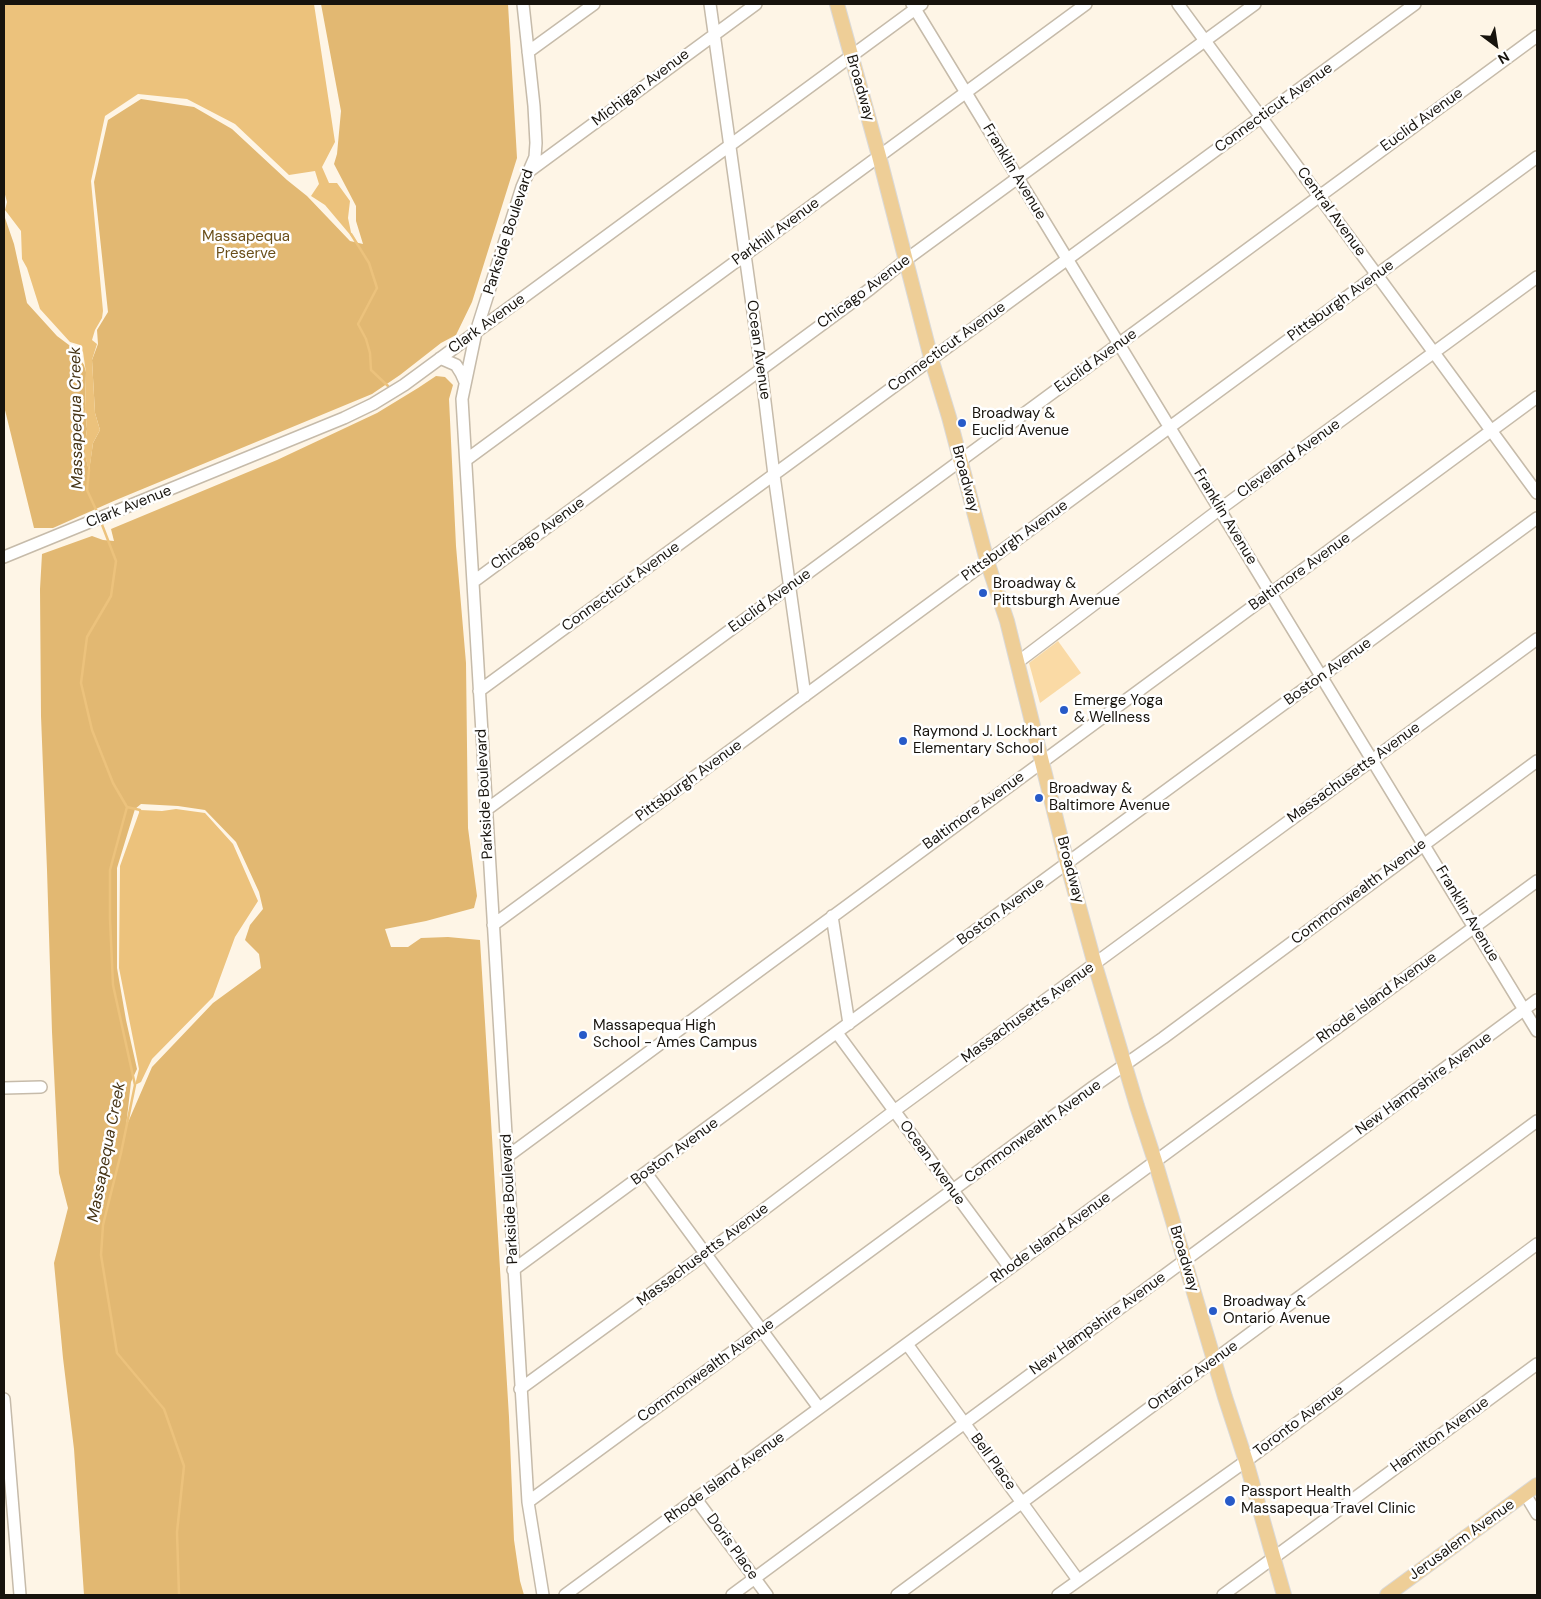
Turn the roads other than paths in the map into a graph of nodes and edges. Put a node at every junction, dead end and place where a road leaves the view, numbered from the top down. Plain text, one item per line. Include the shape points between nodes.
1 (523, 4) edge
2 (594, 4) edge
3 (710, 4) edge
4 (756, 4) edge
5 (837, 4) edge
6 (1086, 4) edge
7 (1178, 4) edge
8 (1255, 4) edge
9 (1415, 4) edge
10 (916, 5) edge
11 (714, 34) junction
12 (1537, 36) edge
13 (1205, 41) junction
14 (528, 52) junction
15 (851, 56) junction
16 (966, 93) junction
17 (1261, 117) junction
18 (729, 145) junction
19 (879, 156) junction
20 (1537, 157) edge
21 (527, 173) junction
22 (1018, 179) junction
23 (1320, 196) junction
24 (744, 256) junction
25 (907, 259) junction
26 (1067, 259) junction
27 (1377, 274) junction
28 (1537, 276) edge
29 (476, 332) junction
30 (1119, 344) junction
31 (1434, 352) junction
32 (440, 358) junction
33 (931, 358) junction
34 (761, 369) junction
35 (464, 382) junction
36 (1537, 397) edge
37 (1170, 427) junction
38 (1492, 431) junction
39 (466, 460) junction
40 (960, 460) junction
41 (774, 475) junction
42 (1537, 492) edge
43 (1220, 509) junction
44 (1537, 518) edge
45 (4, 557) edge
46 (987, 562) junction
47 (473, 582) junction
48 (790, 586) junction
49 (1271, 593) junction
50 (1537, 639) edge
51 (1018, 662) junction
52 (1322, 677) junction
53 (479, 691) junction
54 (805, 696) junction
55 (1372, 760) junction
56 (1042, 761) junction
57 (1537, 761) edge
58 (486, 810) junction
59 (1424, 844) junction
60 (1067, 863) junction
61 (1537, 881) edge
62 (832, 916) junction
63 (493, 925) junction
64 (1474, 927) junction
65 (1095, 965) junction
66 (1537, 1000) edge
67 (1524, 1010) junction
68 (849, 1024) junction
69 (1537, 1031) edge
70 (837, 1033) junction
71 (1125, 1065) junction
72 (41, 1087) dead end
73 (4, 1088) edge
74 (894, 1111) junction
75 (1537, 1121) edge
76 (508, 1156) junction
77 (1155, 1161) junction
78 (646, 1173) junction
79 (953, 1190) junction
80 (1537, 1244) edge
81 (705, 1254) junction
82 (1184, 1261) junction
83 (1010, 1268) junction
84 (514, 1270) junction
85 (762, 1331) junction
86 (906, 1344) junction
87 (1214, 1360) junction
88 (1537, 1364) edge
89 (520, 1389) junction
90 (4, 1400) edge
91 (819, 1408) junction
92 (964, 1423) junction
93 (1246, 1461) junction
94 (1537, 1485) edge
95 (1525, 1494) junction
96 (696, 1499) junction
97 (8, 1501) edge
98 (528, 1502) junction
99 (1022, 1503) junction
100 (1537, 1514) edge
101 (1273, 1558) junction
102 (755, 1578) junction
103 (1078, 1580) junction
104 (20, 1595) edge
105 (543, 1595) edge
106 (565, 1595) edge
107 (732, 1595) edge
108 (767, 1595) edge
109 (897, 1595) edge
110 (1058, 1595) edge
111 (1223, 1595) edge
112 (1284, 1595) edge
113 (1387, 1595) edge

1 - 14 street, Parkside Boulevard
2 - 14 street
3 - 11 street, Ocean Avenue
4 - 11 street, Michigan Avenue
5 - 15 main road, Broadway
6 - 16 street, Parkhill Avenue
7 - 13 street, Central Avenue
8 - 13 street, Chicago Avenue
9 - 17 street, Connecticut Avenue
10 - 15 street, Clark Avenue
10 - 16 street, Franklin Avenue
11 - 18 street, Ocean Avenue
11 - 21 street, Michigan Avenue
12 - 23 street, Euclid Avenue
13 - 17 street, Central Avenue
13 - 22 street, Chicago Avenue
14 - 21 street, Parkside Boulevard via 536,144 535,157
15 - 18 street, Clark Avenue
15 - 19 main road, Broadway
16 - 19 street, Parkhill Avenue
16 - 22 street, Franklin Avenue
17 - 23 street, Central Avenue
17 - 26 street, Connecticut Avenue
18 - 24 street, Ocean Avenue
18 - 29 street, Clark Avenue
19 - 24 street, Parkhill Avenue
19 - 25 main road, Broadway
20 - 27 street, Pittsburgh Avenue
21 - 29 street, Parkside Boulevard
22 - 25 street, Chicago Avenue
22 - 26 street, Franklin Avenue
23 - 27 street, Central Avenue
23 - 30 street, Euclid Avenue
24 - 34 street, Ocean Avenue
24 - 39 street, Parkhill Avenue
25 - 33 main road, Broadway
25 - 34 street, Chicago Avenue
26 - 30 street, Franklin Avenue
26 - 33 street, Connecticut Avenue
27 - 31 street, Central Avenue
27 - 37 street, Pittsburgh Avenue
28 - 31 street, Cleveland Avenue
29 - 32 street, Clark Avenue
29 - 35 street, Parkside Boulevard
30 - 37 street, Franklin Avenue
30 - 40 street, Euclid Avenue
31 - 38 street, Central Avenue
31 - 43 street, Cleveland Avenue
32 - 35 street via 456,365
32 - 45 street, Clark Avenue via 404,385 344,418
33 - 40 main road, Broadway
33 - 41 street, Connecticut Avenue
34 - 41 street, Ocean Avenue
34 - 47 street, Chicago Avenue
35 - 39 street, Parkside Boulevard
36 - 38 street, Baltimore Avenue
37 - 43 street, Franklin Avenue
37 - 46 street, Pittsburgh Avenue
38 - 42 street, Central Avenue
38 - 49 street, Baltimore Avenue
39 - 47 street, Parkside Boulevard
40 - 46 main road, Broadway
40 - 48 street, Euclid Avenue
41 - 48 street, Ocean Avenue
41 - 53 street, Connecticut Avenue
43 - 49 street, Franklin Avenue
43 - 51 street, Cleveland Avenue
44 - 52 street, Boston Avenue
46 - 51 main road, Broadway
46 - 54 street, Pittsburgh Avenue
47 - 53 street, Parkside Boulevard
48 - 54 street, Ocean Avenue
48 - 58 street, Euclid Avenue
49 - 52 street, Franklin Avenue
49 - 56 street, Baltimore Avenue
50 - 55 street, Massachusetts Avenue
51 - 56 main road, Broadway
52 - 55 street, Franklin Avenue
52 - 60 street, Boston Avenue
53 - 58 street, Parkside Boulevard
54 - 63 street, Pittsburgh Avenue
55 - 59 street, Franklin Avenue
55 - 65 street, Massachusetts Avenue
56 - 60 main road, Broadway
56 - 62 street, Baltimore Avenue
57 - 59 street, Commonwealth Avenue
58 - 63 street, Parkside Boulevard
59 - 64 street, Franklin Avenue
59 - 71 street, Commonwealth Avenue
60 - 65 main road, Broadway
60 - 68 street, Boston Avenue
61 - 64 street, Rhode Island Avenue
62 - 68 street
62 - 76 street, Baltimore Avenue
63 - 76 street, Parkside Boulevard
64 - 67 street, Franklin Avenue
64 - 77 street, Rhode Island Avenue
65 - 71 main road, Broadway
65 - 74 street, Massachusetts Avenue
66 - 67 street, New Hampshire Avenue
67 - 69 street, Franklin Avenue
67 - 82 street, New Hampshire Avenue
68 - 70 street, Boston Avenue
70 - 74 street, Ocean Avenue
70 - 78 street, Boston Avenue
71 - 77 main road, Broadway
71 - 79 street, Commonwealth Avenue
72 - 73 street
74 - 79 street, Ocean Avenue
74 - 81 street, Massachusetts Avenue
75 - 87 street, Ontario Avenue
76 - 84 street, Parkside Boulevard
77 - 82 main road, Broadway
77 - 83 street, Rhode Island Avenue
78 - 81 street
78 - 84 street, Boston Avenue
79 - 83 street, Ocean Avenue
79 - 85 street, Commonwealth Avenue
80 - 93 street, Toronto Avenue
81 - 85 street
81 - 89 street, Massachusetts Avenue
82 - 87 main road, Broadway
82 - 92 street, New Hampshire Avenue
83 - 86 street, Rhode Island Avenue
84 - 89 street, Parkside Boulevard
85 - 91 street
85 - 98 street, Commonwealth Avenue
86 - 91 street, Rhode Island Avenue
86 - 92 street, Bell Place
87 - 93 main road, Broadway
87 - 99 street, Ontario Avenue
88 - 101 street, Hamilton Avenue
89 - 98 street, Parkside Boulevard
90 - 97 street
91 - 96 street, Rhode Island Avenue
92 - 99 street, Bell Place
92 - 102 street, New Hampshire Avenue
93 - 101 main road, Broadway
93 - 103 street, Toronto Avenue
94 - 95 main road, Jerusalem Avenue
95 - 100 street
95 - 113 main road, Jerusalem Avenue
96 - 102 street, Doris Place
96 - 106 street, Rhode Island Avenue
97 - 104 street
98 - 105 street, Parkside Boulevard
99 - 103 street, Bell Place
99 - 109 street, Ontario Avenue
101 - 111 street, Hamilton Avenue
101 - 112 main road, Broadway
102 - 107 street, New Hampshire Avenue
102 - 108 street, Doris Place
103 - 110 street, Toronto Avenue

